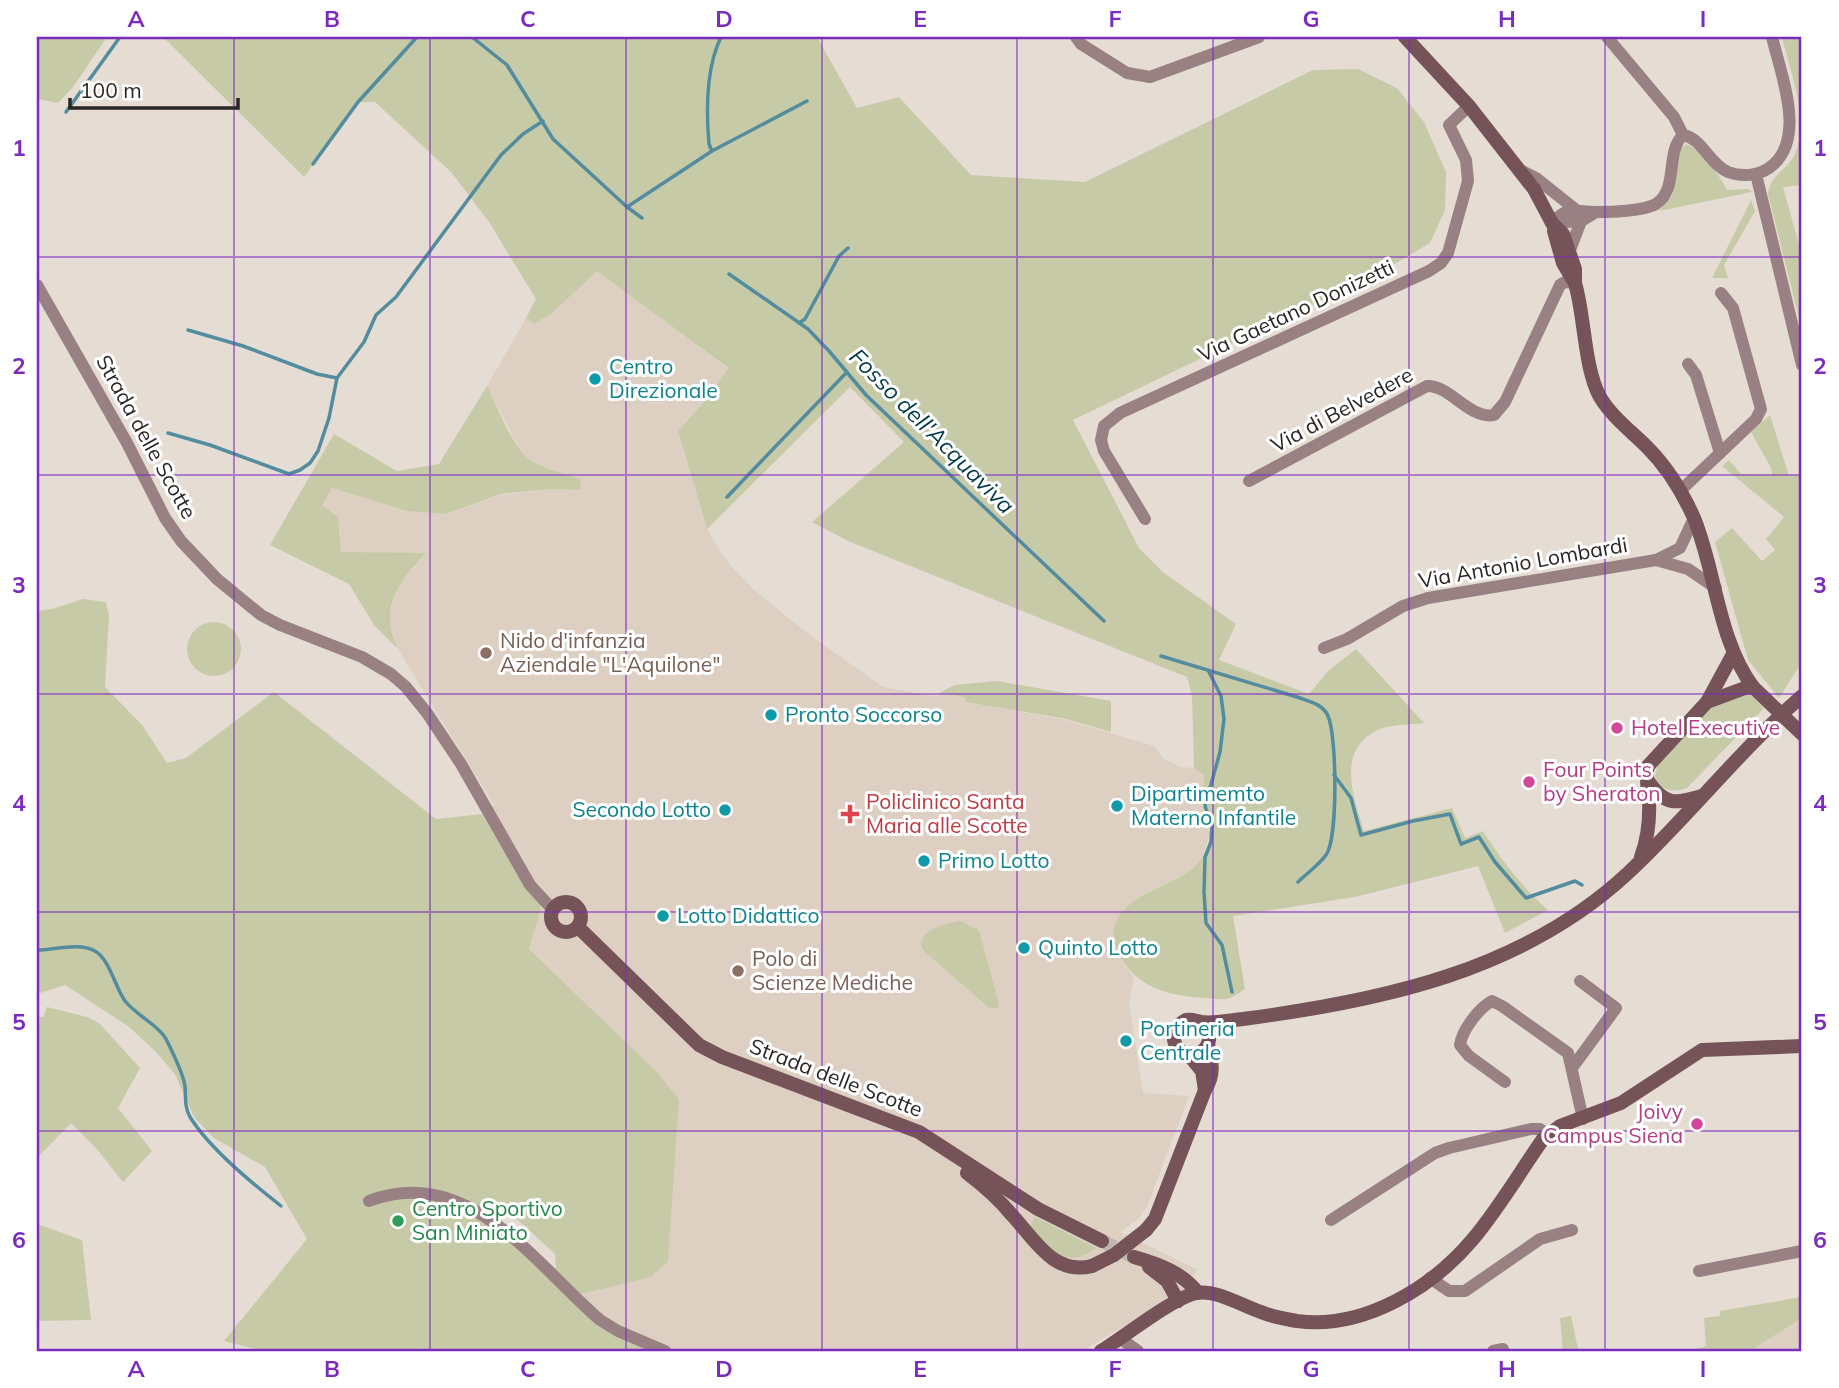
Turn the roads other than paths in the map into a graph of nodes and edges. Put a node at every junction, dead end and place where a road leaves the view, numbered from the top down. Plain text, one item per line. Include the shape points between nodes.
1 (1076, 37) edge
2 (1259, 37) edge
3 (1405, 37) edge
4 (1607, 37) edge
5 (1772, 37) edge
6 (1469, 106) junction
7 (1683, 135) junction
8 (1520, 170) junction
9 (1756, 174) junction
10 (1578, 215) junction
11 (1552, 223) junction
12 (1570, 250) junction
13 (1575, 283) junction
14 (37, 285) edge
15 (1721, 293) dead end
16 (1688, 365) dead end
17 (1802, 365) edge
18 (1720, 453) junction
19 (1249, 481) dead end
20 (1681, 490) junction
21 (1694, 518) junction
22 (1145, 519) dead end
23 (1680, 548) junction
24 (1706, 551) junction
25 (1656, 560) junction
26 (1688, 569) junction
27 (1716, 588) junction
28 (1324, 648) dead end
29 (1733, 654) junction
30 (1802, 685) edge
31 (1754, 687) junction
32 (1707, 702) junction
33 (1799, 702) edge
34 (1802, 734) edge
35 (1647, 780) junction
36 (1705, 795) junction
37 (1640, 861) junction
38 (553, 910) junction
39 (578, 927) junction
40 (1580, 981) dead end
41 (1243, 1019) junction
42 (1201, 1022) junction
43 (1209, 1041) junction
44 (1802, 1046) edge
45 (1189, 1055) junction
46 (1572, 1068) junction
47 (1505, 1082) dead end
48 (1205, 1090) junction
49 (1583, 1119) junction
50 (1548, 1134) junction
51 (944, 1146) junction
52 (369, 1201) dead end
53 (1024, 1201) junction
54 (1331, 1220) dead end
55 (1021, 1224) junction
56 (1572, 1230) dead end
57 (1102, 1241) tunnel mouth
58 (1802, 1251) edge
59 (1699, 1271) dead end
60 (1430, 1278) junction
61 (1198, 1293) junction
62 (1178, 1301) junction
63 (1121, 1339) junction
64 (665, 1351) edge
65 (1101, 1351) edge
66 (1138, 1351) edge

1 - 2 street via 1128,73 1150,77
3 - 6 street
4 - 7 street via 1674,117
5 - 9 street via 1791,128 1781,156
6 - 8 street
6 - 22 street, Via Gaetano Donizetti via 1449,125 1469,174 1453,237 1441,263 1120,413 1104,426 1104,451
7 - 9 street via 1692,138 1724,170
7 - 10 street via 1675,148 1667,188 1658,202 1646,208
8 - 10 street
8 - 11 street
9 - 17 street
10 - 11 street via 1560,214
10 - 12 street
11 - 12 street
11 - 13 street via 1563,263
12 - 13 street
13 - 19 street, Via di Belvedere via 1560,285 1505,402 1494,415 1483,415 1427,386
13 - 20 street via 1598,394 1658,458
14 - 38 street, Strada delle Scotte via 181,541 261,615 362,657 406,687 461,764 530,885
15 - 18 street via 1733,308 1761,407 1758,416
16 - 18 street via 1696,375
18 - 20 street
20 - 21 street
21 - 23 street
21 - 24 street
23 - 24 street
23 - 25 street, Via Antonio Lombardi
24 - 26 street
24 - 27 street
25 - 26 street, Via Antonio Lombardi
25 - 28 street, Via Antonio Lombardi via 1428,598 1403,606
26 - 27 street, Via Antonio Lombardi
27 - 29 street
29 - 31 street
29 - 32 street
30 - 33 street
31 - 32 street
31 - 34 street, bridge
32 - 35 street via 1650,763
33 - 36 street
35 - 36 street via 1670,802
35 - 37 street via 1649,827
36 - 37 street
37 - 41 street via 1576,913 1533,941 1486,963 1378,996
38 - 39 street, Strada delle Scotte via 556,928 564,932
38 - 39 street, Strada delle Scotte via 562,902 575,904 582,915
39 - 51 street, Strada delle Scotte via 699,1045 907,1126
40 - 46 street via 1616,1007
41 - 42 street
41 - 43 street
42 - 43 street
42 - 45 street via 1186,1020 1174,1032 1177,1048
43 - 45 street via 1200,1053
43 - 48 street via 1213,1069
44 - 49 street via 1702,1050 1626,1100
45 - 48 street via 1202,1071
46 - 47 street via 1566,1051 1492,1001 1467,1028 1460,1045
46 - 49 street
48 - 55 street, bridge via 1155,1219 1114,1255 1092,1266 1058,1263
49 - 50 street
50 - 54 street via 1531,1129 1441,1150
50 - 60 street via 1474,1237
51 - 53 street, Strada delle Scotte
51 - 55 street via 951,1160 988,1189
52 - 64 street via 421,1194 477,1210 600,1320
53 - 55 street via 1018,1205
53 - 57 street, Strada delle Scotte
56 - 60 street via 1540,1238 1468,1290 1449,1292
58 - 59 street
60 - 61 street via 1378,1309 1324,1321 1275,1317
61 - 62 street
61 - 62 street via 1188,1281 1134,1256 1167,1281
62 - 63 street
63 - 65 street
63 - 66 street

